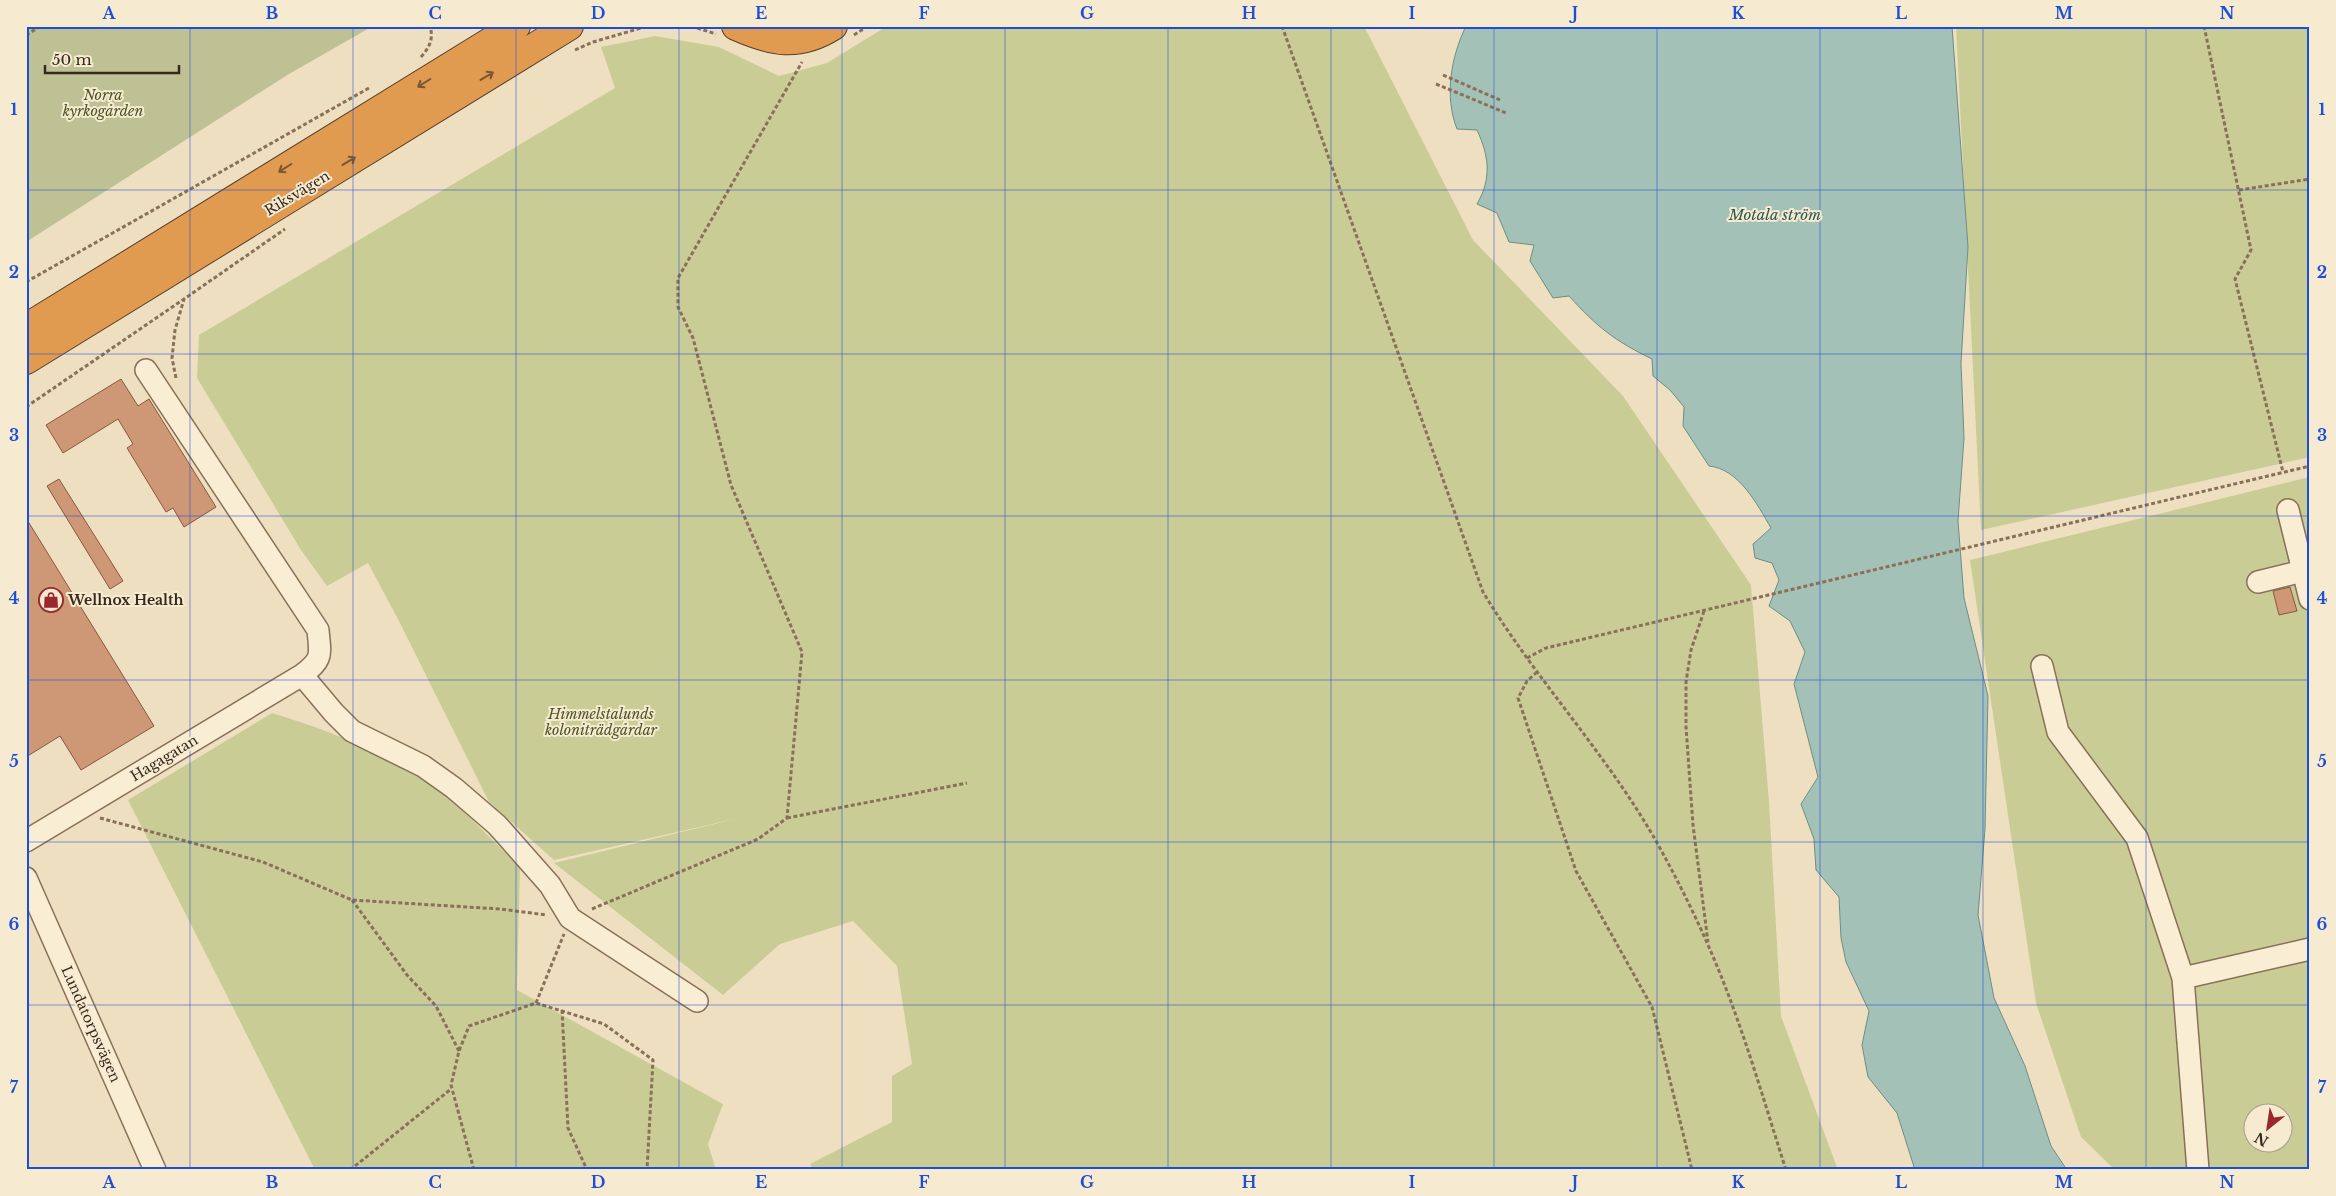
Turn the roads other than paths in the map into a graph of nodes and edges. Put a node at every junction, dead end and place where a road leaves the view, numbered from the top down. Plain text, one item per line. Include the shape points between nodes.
1 (516, 26) edge
2 (569, 26) edge
3 (736, 26) edge
4 (779, 26) edge
5 (830, 28) edge
6 (218, 241) junction
7 (157, 247) junction
8 (26, 309) edge
9 (26, 328) edge
10 (26, 360) edge
11 (146, 370) dead end
12 (26, 378) edge
13 (2288, 510) dead end
14 (2303, 571) junction
15 (2258, 582) dead end
16 (2310, 599) edge
17 (2042, 666) dead end
18 (302, 675) junction
19 (26, 841) edge
20 (26, 878) edge
21 (2310, 948) edge
22 (2183, 978) junction
23 (697, 1001) dead end
24 (155, 1170) edge
25 (2198, 1170) edge

1 -> 7 highway, Riksvägen
6 -> 2 highway, Riksvägen
3 - 5 highway via 774,41 811,38
4 - 5 highway via 805,32
6 - 10 highway, Riksvägen
6 - 12 highway
7 - 8 highway
7 - 9 highway, Riksvägen
11 - 18 street, Hagagatan via 318,630 320,658
13 - 14 street
14 - 15 street
14 - 16 street
17 - 22 street via 2058,732 2137,838
18 - 19 street, Hagagatan
18 - 23 street via 352,731 423,766 497,825 550,885 570,918
20 - 24 street, Lundatorpsvägen
21 - 22 street
22 - 25 street

